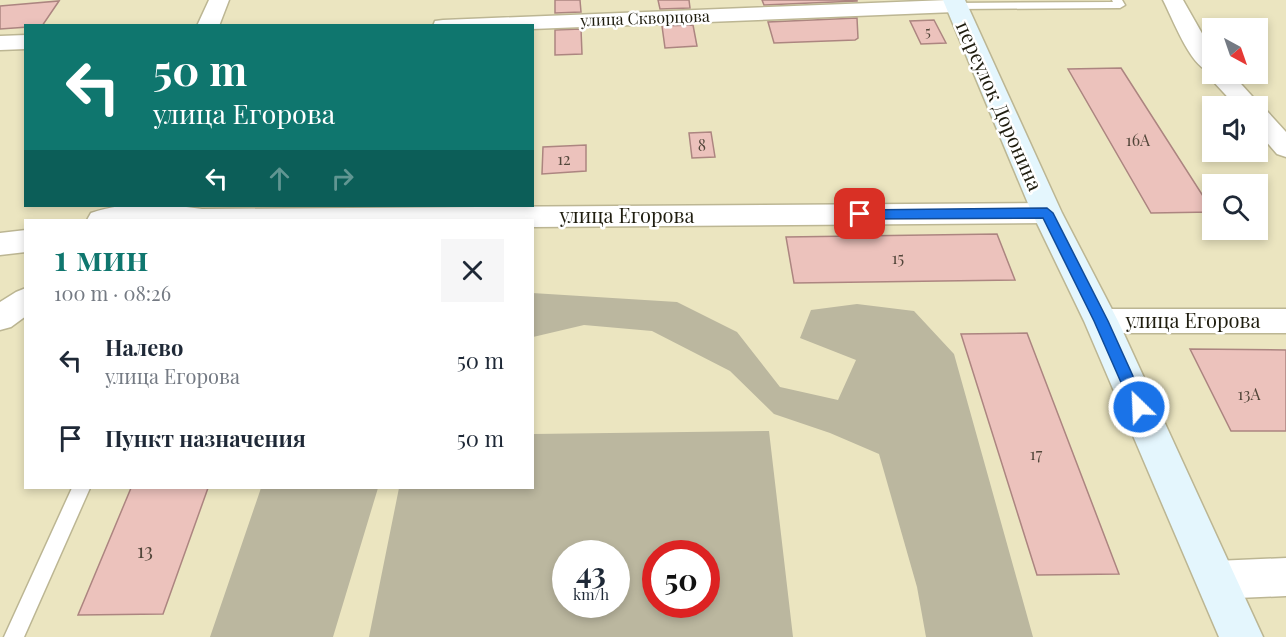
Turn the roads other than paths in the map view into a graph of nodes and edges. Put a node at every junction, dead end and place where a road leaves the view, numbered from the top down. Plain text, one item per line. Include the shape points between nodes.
1 (219, 0) edge
2 (1117, 0) edge
3 (1173, 0) edge
4 (954, 3) edge
5 (208, 24) edge
6 (488, 24) edge
7 (24, 42) edge
8 (0, 43) edge
9 (1202, 54) edge
10 (1228, 84) edge
11 (1240, 96) edge
12 (1268, 128) edge
13 (1286, 148) edge
14 (131, 208) edge
15 (1047, 213) junction
16 (104, 219) edge
17 (196, 219) edge
18 (323, 219) edge
19 (24, 301) edge
20 (0, 318) edge
21 (1101, 321) junction
22 (1286, 321) edge
23 (81, 489) edge
24 (1215, 580) junction
25 (1284, 581) edge
26 (14, 637) edge
27 (1240, 637) edge

1 - 5 street
2 - 4 lane via 1120,5
3 - 9 street
4 - 6 street, улица Скворцова
4 - 15 main road, переулок Доронина
7 - 8 street
10 - 11 street
12 - 13 street
14 - 16 street, улица Егорова
14 - 17 street, улица Егорова
15 - 18 street, улица Егорова
15 - 21 main road, переулок Доронина
19 - 20 street
21 - 22 street, улица Егорова
21 - 24 main road, переулок Доронина
23 - 26 lane
24 - 25 street
24 - 27 main road, переулок Доронина

